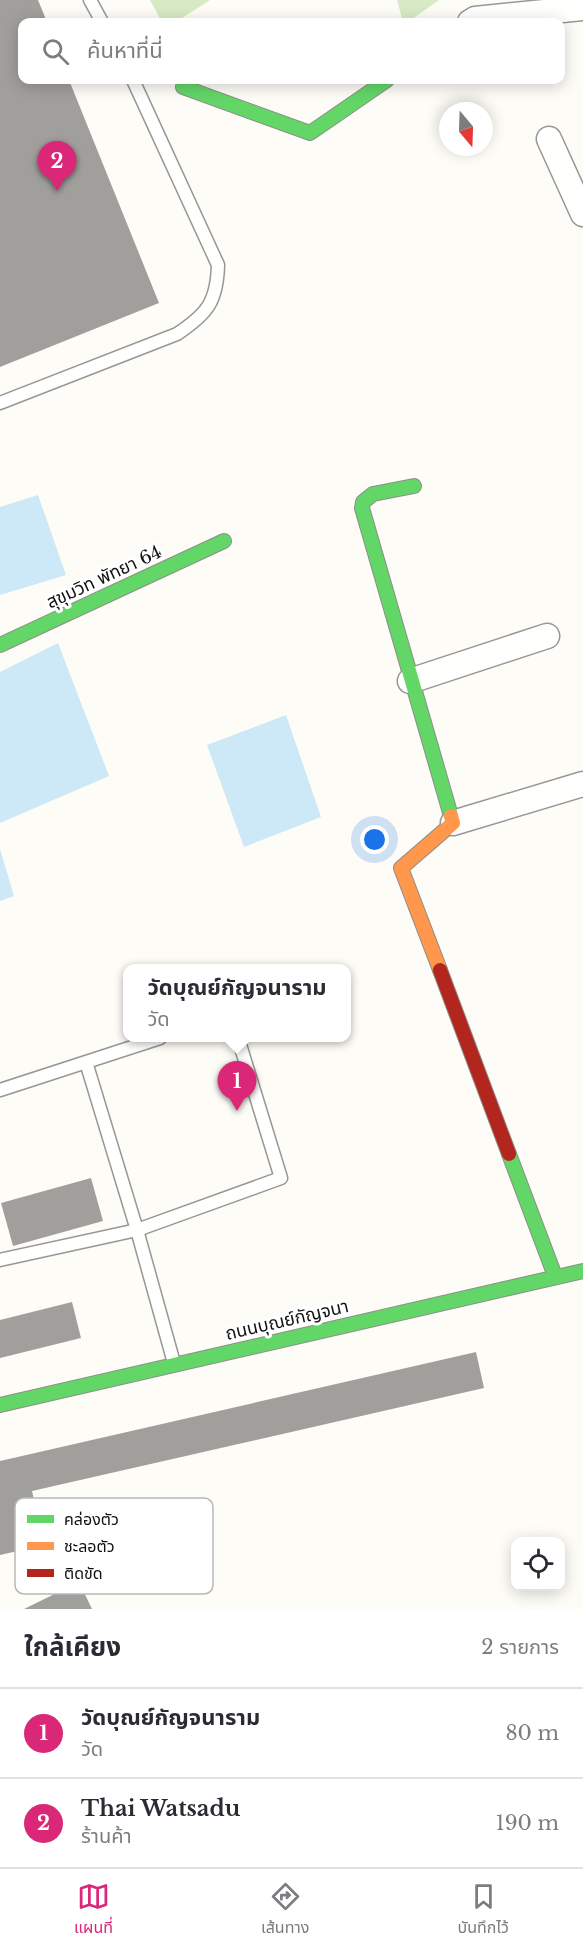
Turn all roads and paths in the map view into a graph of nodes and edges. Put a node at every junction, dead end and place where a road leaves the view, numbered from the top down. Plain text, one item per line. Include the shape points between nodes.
1 (90, 0) edge
2 (583, 8) edge
3 (100, 18) edge
4 (485, 18) edge
5 (135, 84) edge
6 (381, 84) edge
7 (183, 87) dead end
8 (549, 139) dead end
9 (583, 214) edge
10 (0, 403) edge
11 (414, 486) dead end
12 (224, 541) dead end
13 (547, 636) dead end
14 (0, 645) edge
15 (410, 681) junction
16 (583, 784) edge
17 (453, 823) junction
18 (148, 1042) edge
19 (239, 1042) edge
20 (86, 1062) junction
21 (0, 1090) edge
22 (137, 1230) junction
23 (0, 1260) edge
24 (583, 1271) edge
25 (555, 1276) junction
26 (174, 1364) junction
27 (0, 1405) edge

1 - 3 lane
2 - 4 street
5 - 10 lane via 218,266 217,292 201,318 177,334
6 - 7 street via 310,133
8 - 9 street
11 - 15 street via 374,494 363,502 362,508
12 - 14 street, สุขุมวิท พัทยา 64
13 - 15 street
15 - 17 street
16 - 17 street
17 - 25 street via 401,868
18 - 20 lane
19 - 22 lane via 281,1178
20 - 21 lane
20 - 22 lane
22 - 23 lane
22 - 26 lane
24 - 25 street, ถนนบุณย์กัญจนา
25 - 26 street, ถนนบุณย์กัญจนา
26 - 27 street, ถนนบุณย์กัญจนา

